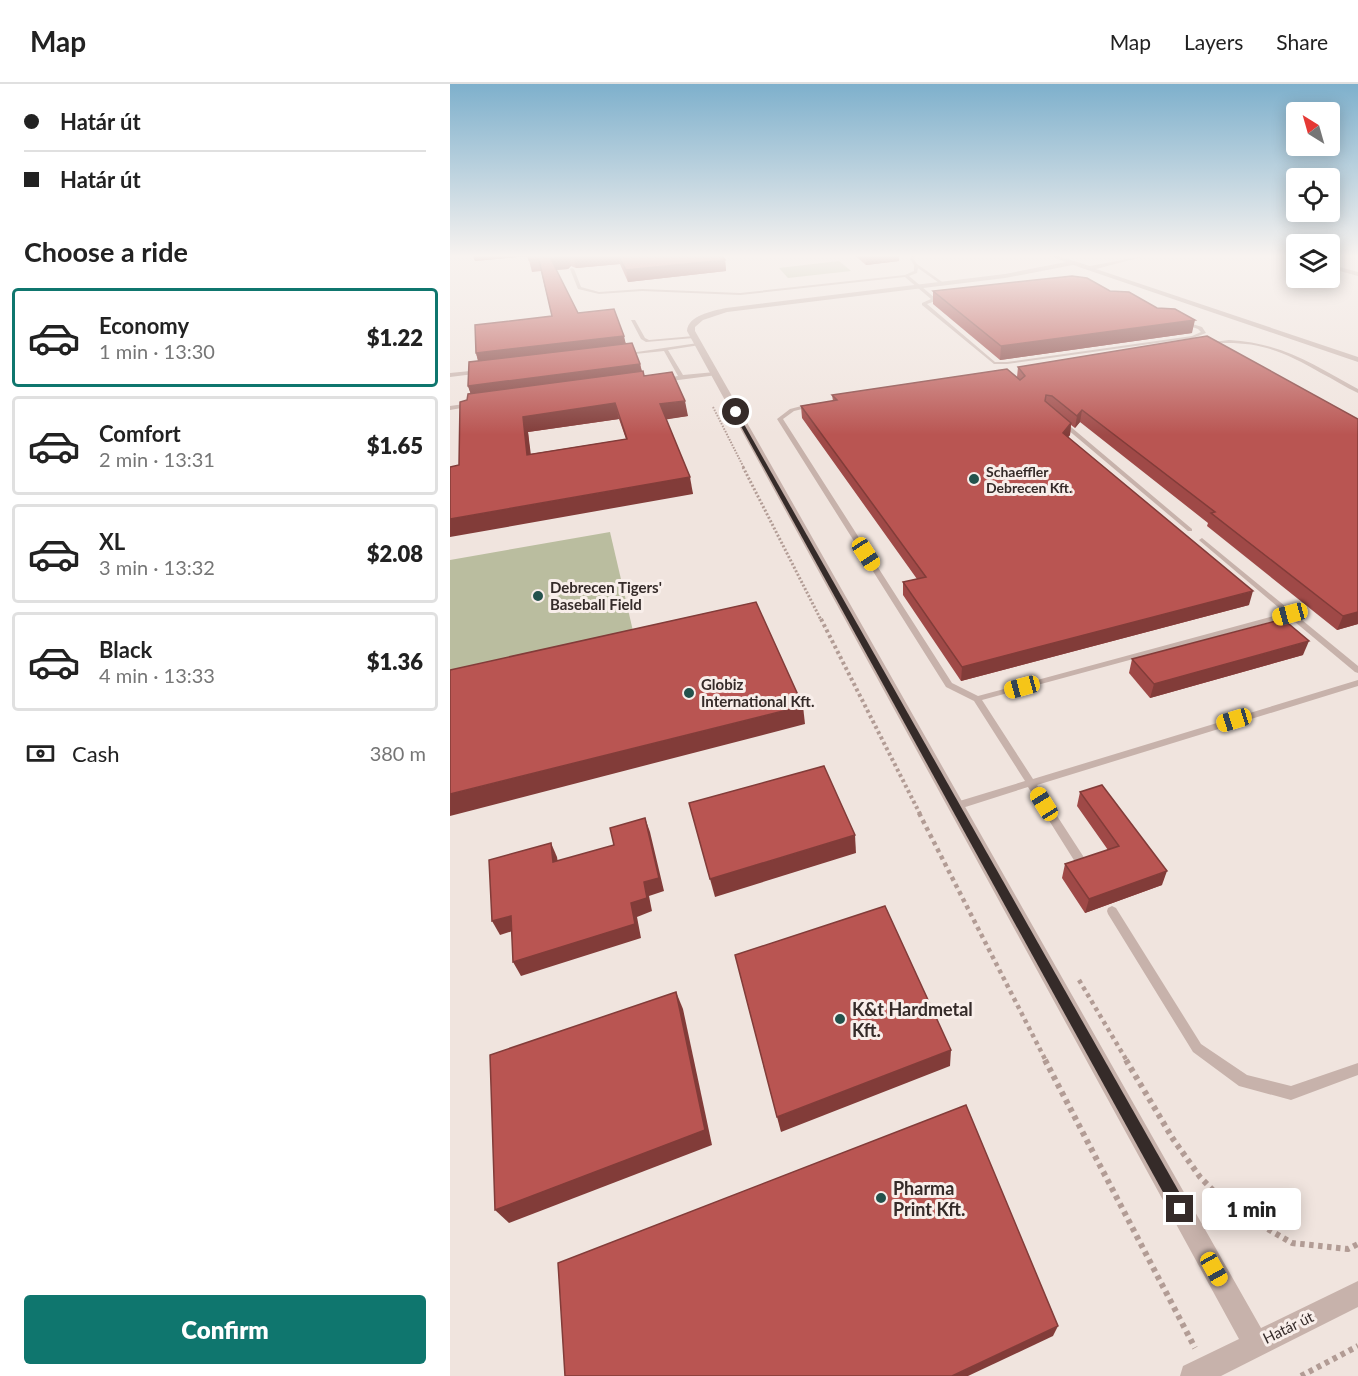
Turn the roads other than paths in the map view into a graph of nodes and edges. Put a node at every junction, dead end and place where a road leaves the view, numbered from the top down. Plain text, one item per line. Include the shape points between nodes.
1 (708, 315) edge
2 (937, 315) edge
3 (1228, 315) edge
4 (1178, 320) edge
5 (633, 321) dead end
6 (696, 340) junction
7 (1197, 345) edge
8 (665, 349) junction
9 (620, 354) edge
10 (1358, 360) edge
11 (484, 371) edge
12 (715, 374) junction
13 (450, 375) edge
14 (681, 377) junction
15 (658, 380) edge
16 (1358, 391) edge
17 (821, 403) edge
18 (473, 405) edge
19 (450, 408) edge
20 (1056, 418) edge
21 (1190, 530) dead end
22 (1202, 540) dead end
23 (1290, 614) junction
24 (1358, 670) edge
25 (1358, 683) edge
26 (977, 699) junction
27 (1032, 784) junction
28 (956, 806) junction
29 (1081, 862) edge
30 (1112, 911) dead end
31 (1358, 1069) edge
32 (1358, 1294) edge
33 (1255, 1343) junction
34 (1193, 1376) edge

1 - 6 street via 691,326
2 - 4 lane via 994,363 1204,333
3 - 10 street
5 - 6 lane via 648,341
6 - 8 lane
6 - 12 street, Határ út
7 - 16 lane via 1232,339 1260,342
8 - 9 lane
8 - 14 lane
11 - 13 lane
12 - 14 lane
12 - 28 street, Határ út
14 - 15 lane
17 - 26 lane via 792,410 780,419 949,685
18 - 19 lane
20 - 21 lane
22 - 23 lane
23 - 24 lane
23 - 26 lane
25 - 27 lane
26 - 27 lane
27 - 28 lane
27 - 29 lane
28 - 33 street, Határ út
30 - 31 lane via 1197,1048 1244,1081 1291,1093
32 - 33 street, Határ út
33 - 34 street

